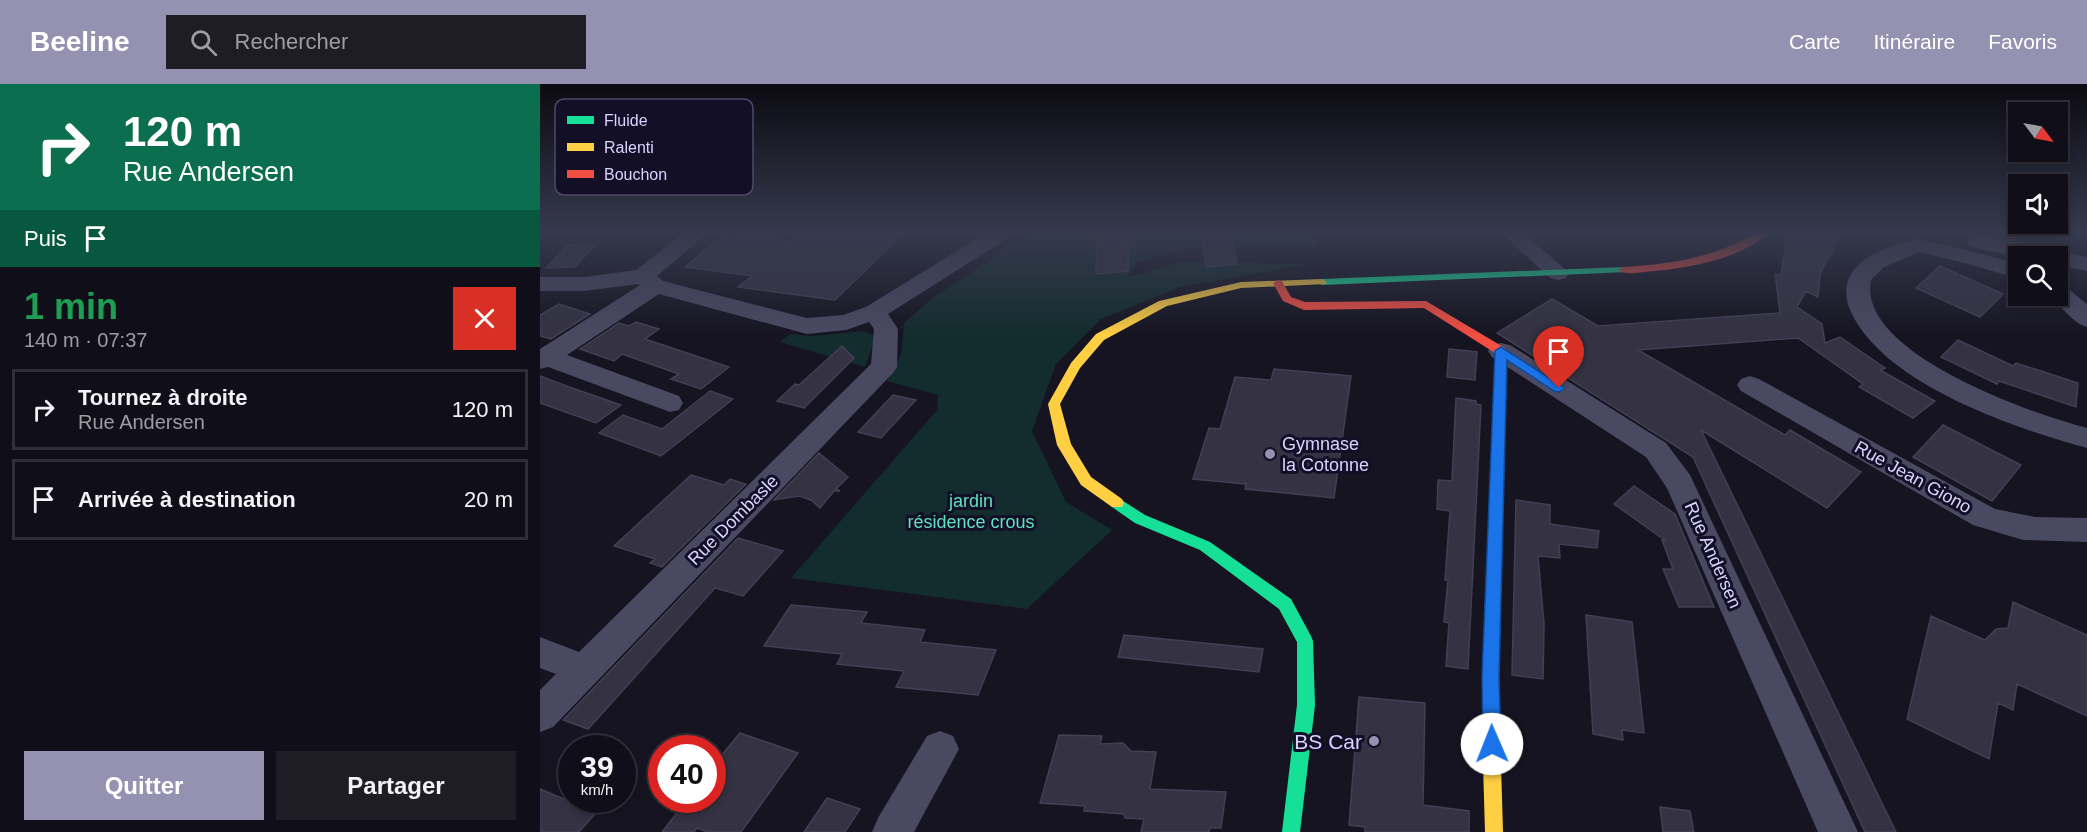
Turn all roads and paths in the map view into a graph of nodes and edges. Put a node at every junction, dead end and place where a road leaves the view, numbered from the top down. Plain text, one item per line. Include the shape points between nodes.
1 (664, 266) edge
2 (947, 266) edge
3 (1550, 266) edge
4 (1679, 266) edge
5 (1869, 266) edge
6 (1558, 273) junction
7 (649, 281) junction
8 (1278, 283) junction
9 (540, 284) edge
10 (2068, 299) edge
11 (874, 312) junction
12 (2087, 319) edge
13 (1501, 351) junction
14 (543, 359) edge
15 (1750, 385) dead end
16 (670, 403) dead end
17 (2087, 438) edge
18 (2087, 530) edge
19 (540, 652) edge
20 (585, 670) junction
21 (540, 715) edge
22 (940, 749) dead end
23 (892, 832) edge
24 (1291, 832) edge
25 (1494, 832) edge
26 (1839, 832) edge

1 - 7 street
2 - 11 street
3 - 6 street
4 - 6 street
5 - 17 street via 1862,275 1857,296 1860,309 1899,353 1972,399 2042,427
6 - 8 street
7 - 9 street
7 - 11 street via 807,326 846,322
7 - 14 street
8 - 13 street via 1287,299 1304,306 1426,304
8 - 24 street via 1241,285 1163,303 1100,337 1075,366 1054,404 1064,445 1086,481 1140,519 1204,546 1285,604 1305,641 1306,705
10 - 12 street
11 - 20 street, Rue Dombasle via 886,329 884,368
13 - 25 street via 1490,678
13 - 26 street, Rue Andersen via 1656,450 1680,483
14 - 16 street
15 - 18 street, Rue Jean Giono via 1994,521 2025,530
19 - 20 street
20 - 21 street, Rue Dombasle
22 - 23 street

